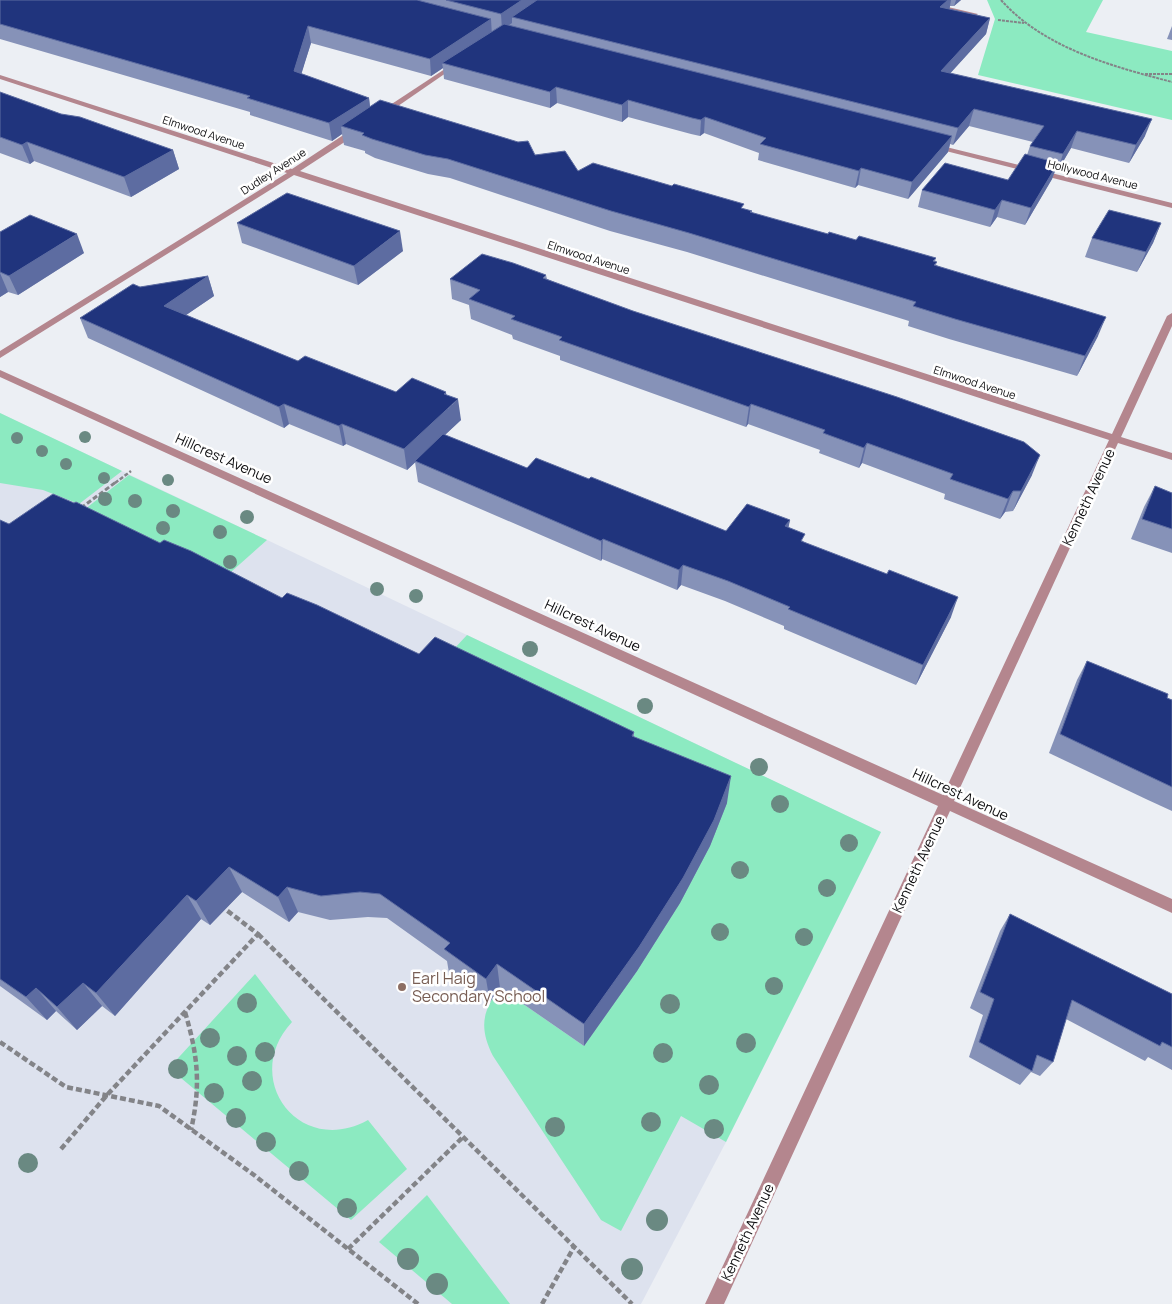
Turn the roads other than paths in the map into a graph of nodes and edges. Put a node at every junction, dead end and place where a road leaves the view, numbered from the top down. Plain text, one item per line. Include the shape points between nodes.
1 (909, 0) edge
2 (974, 14) edge
3 (466, 57) edge
4 (0, 77) edge
5 (377, 116) edge
6 (369, 122) edge
7 (922, 142) edge
8 (292, 173) junction
9 (1172, 206) edge
10 (1172, 316) edge
11 (0, 356) edge
12 (0, 373) edge
13 (1114, 439) junction
14 (1172, 457) edge
15 (946, 804) junction
16 (1172, 906) edge
17 (714, 1304) edge

1 - 2 street
3 - 5 street
4 - 8 street, Elmwood Avenue
6 - 8 street, Dudley Avenue
7 - 9 street, Hollywood Avenue
8 - 11 street, Dudley Avenue
8 - 13 street, Elmwood Avenue
10 - 13 street, Kenneth Avenue
12 - 15 street, Hillcrest Avenue
13 - 14 street, Elmwood Avenue
13 - 15 street, Kenneth Avenue
15 - 16 street, Hillcrest Avenue
15 - 17 street, Kenneth Avenue

